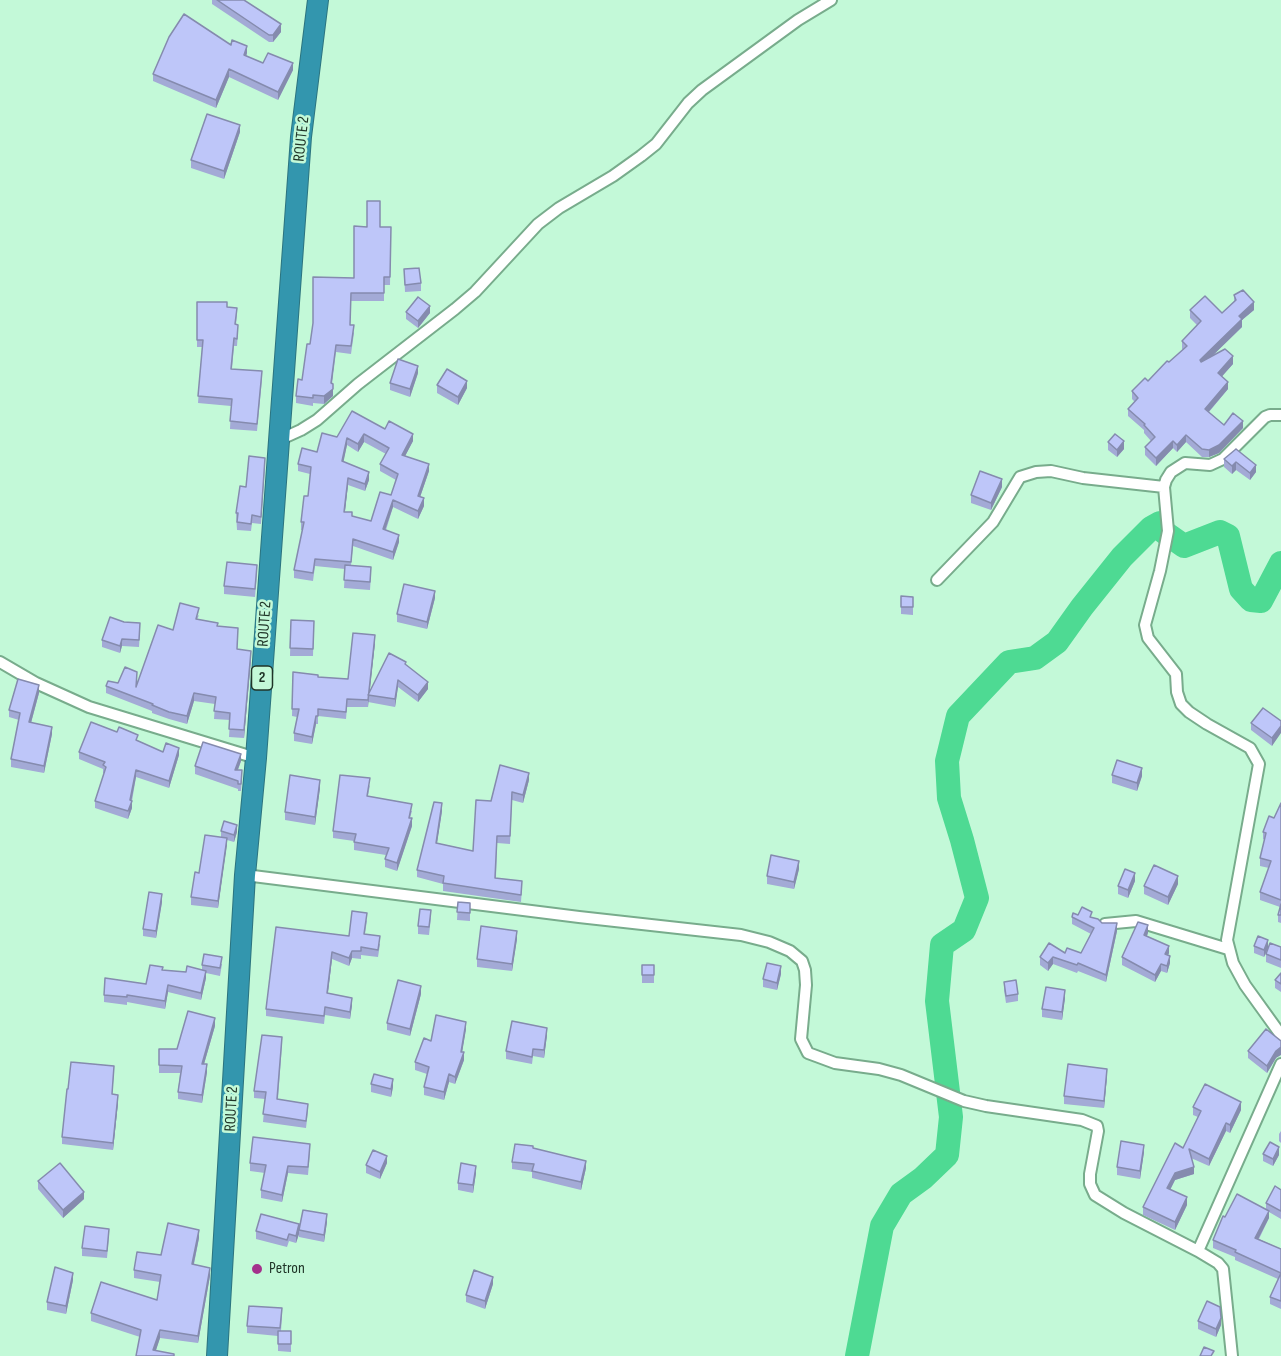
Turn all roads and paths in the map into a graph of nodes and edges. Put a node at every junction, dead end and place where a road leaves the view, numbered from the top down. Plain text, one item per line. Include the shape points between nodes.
1 (318, 0) edge
2 (831, 0) edge
3 (1281, 415) edge
4 (279, 440) junction
5 (1164, 487) junction
6 (937, 580) dead end
7 (0, 662) edge
8 (256, 758) junction
9 (245, 874) junction
10 (1105, 924) edge
11 (1228, 949) junction
12 (1281, 1035) edge
13 (1281, 1064) edge
14 (1198, 1251) junction
15 (217, 1356) edge
16 (1232, 1356) edge

1 - 4 highway, ROUTE 2 / 2 via 301,137
2 - 4 street via 702,90 656,144 538,224 455,309 316,420
3 - 5 street via 1265,417 1223,459 1209,465 1178,466
4 - 8 highway, ROUTE 2 / 2
5 - 6 street via 1051,471 1020,477 993,522
5 - 11 street via 1168,531 1146,632 1176,674 1181,704 1206,724 1250,748 1259,764
7 - 8 street via 89,707
8 - 9 highway, ROUTE 2 / 2
9 - 14 street via 741,935 769,942 790,951 805,970 801,1039 808,1053 835,1063 901,1075 964,1101 1082,1120 1096,1126 1090,1174 1095,1195
9 - 15 highway, ROUTE 2 / 2
10 - 11 street via 1136,921
11 - 12 street via 1245,985
13 - 14 street
14 - 16 street via 1223,1269

